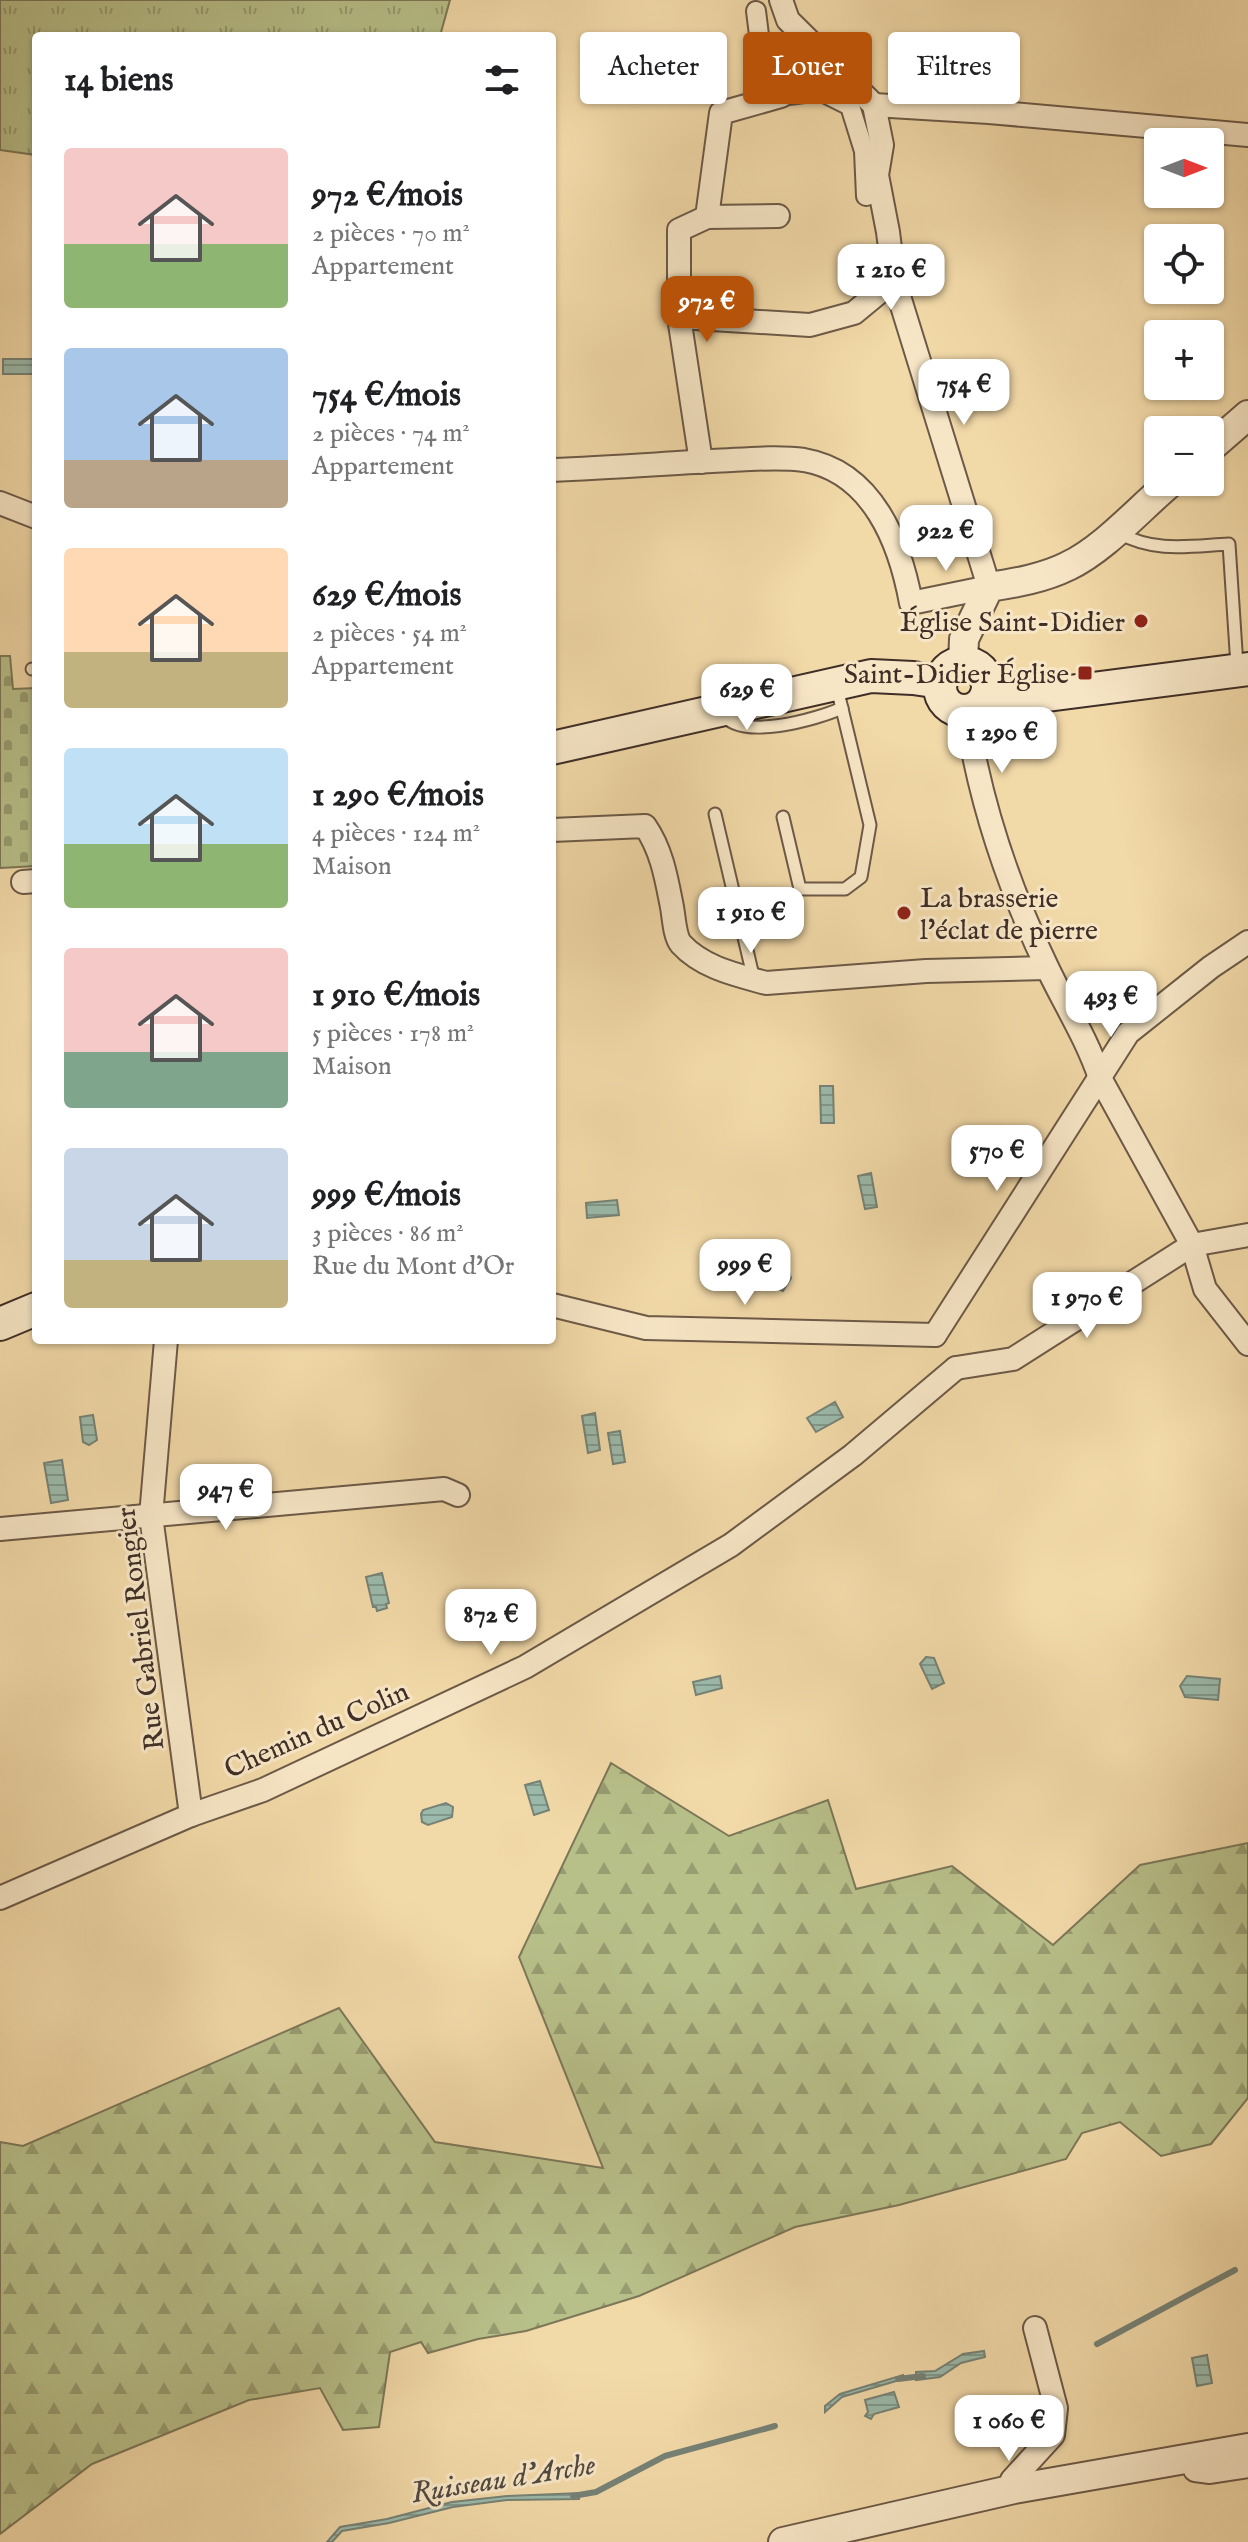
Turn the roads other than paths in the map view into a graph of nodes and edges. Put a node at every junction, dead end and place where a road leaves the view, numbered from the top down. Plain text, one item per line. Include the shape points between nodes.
1 (781, 0) edge
2 (756, 11) dead end
3 (759, 32) edge
4 (753, 104) edge
5 (846, 104) edge
6 (874, 105) junction
7 (1248, 135) edge
8 (880, 192) junction
9 (778, 216) dead end
10 (707, 217) junction
11 (894, 280) junction
12 (679, 317) junction
13 (1248, 415) edge
14 (1224, 436) edge
15 (701, 462) junction
16 (556, 470) edge
17 (1155, 496) edge
18 (0, 503) edge
19 (32, 515) edge
20 (1115, 531) junction
21 (989, 587) junction
22 (1243, 669) edge
23 (952, 673) junction
24 (839, 696) junction
25 (976, 702) junction
26 (556, 747) edge
27 (715, 814) dead end
28 (783, 817) dead end
29 (556, 830) edge
30 (1248, 942) edge
31 (1047, 968) junction
32 (754, 980) junction
33 (1100, 1078) junction
34 (1248, 1235) edge
35 (1192, 1245) junction
36 (556, 1306) edge
37 (32, 1311) edge
38 (0, 1324) edge
39 (935, 1335) junction
40 (166, 1344) edge
41 (1248, 1344) edge
42 (956, 1368) junction
43 (458, 1495) dead end
44 (151, 1516) junction
45 (0, 1529) edge
46 (191, 1815) junction
47 (0, 1898) edge
48 (1035, 2328) dead end
49 (1248, 2448) edge
50 (1194, 2459) junction
51 (1248, 2466) edge
52 (1014, 2489) junction
53 (783, 2542) edge

1 - 6 street via 788,20
2 - 3 street
4 - 10 street via 721,113
5 - 8 street via 864,151 866,196
6 - 7 street
6 - 8 street via 882,145
8 - 11 street
9 - 10 street
10 - 12 street via 679,230
11 - 12 street via 854,313 810,325
11 - 21 street
12 - 15 street
13 - 14 street
15 - 16 street
15 - 21 street via 805,460 834,471 866,494 888,526 911,603
17 - 20 street
18 - 19 street
20 - 21 street via 1071,565
20 - 22 lane via 1160,548 1229,544
21 - 23 street
22 - 25 main road
23 - 24 main road via 871,676
23 - 25 main road via 970,664 983,672 988,686
24 - 26 main road via 721,709
24 - 28 lane via 870,825 861,877 845,889 800,889
25 - 31 street via 969,736 997,849
27 - 32 lane
29 - 32 street via 645,826 657,843 679,942 702,961
30 - 33 street via 1128,1033
31 - 32 street
31 - 33 street
33 - 35 street
33 - 39 street
34 - 35 street
35 - 41 street via 1205,1289
35 - 42 street via 1013,1359
36 - 39 street via 646,1328
37 - 38 main road
39 - 42 street
40 - 44 street, Rue Gabriel Rongier
42 - 46 street, Chemin du Colin via 853,1455 731,1545 525,1667 263,1790
43 - 44 street via 444,1489
44 - 45 street
44 - 46 street, Rue Gabriel Rongier
46 - 47 street, Chemin du Colin
48 - 52 street via 1056,2408 1053,2435 1012,2480
49 - 50 street
50 - 51 street via 1195,2470 1210,2472
50 - 52 street
52 - 53 street

